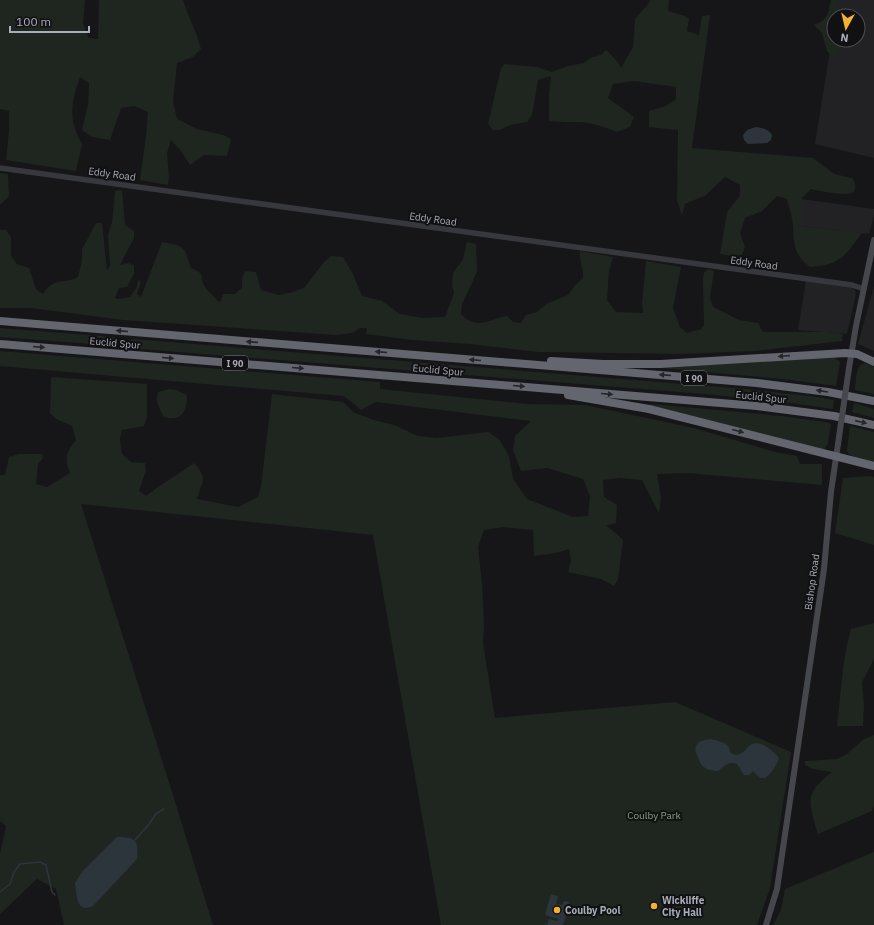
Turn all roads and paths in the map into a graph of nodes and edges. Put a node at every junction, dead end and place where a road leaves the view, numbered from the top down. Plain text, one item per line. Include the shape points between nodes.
1 (0, 168) edge
2 (874, 240) edge
3 (864, 289) junction
4 (0, 321) edge
5 (0, 344) edge
6 (851, 353) junction
7 (874, 362) edge
8 (514, 363) junction
9 (540, 388) junction
10 (874, 401) edge
11 (874, 425) edge
12 (836, 457) junction
13 (874, 466) edge
14 (766, 925) edge

1 - 3 street, Eddy Road via 852,285
2 - 3 main road, Bishop Road
3 - 6 main road, Bishop Road
8 -> 4 highway, Euclid Spur / I 90
5 -> 9 highway, Euclid Spur / I 90
6 - 7 highway
6 -> 8 highway via 661,364 555,361
6 - 12 main road, Bishop Road, bridge
10 -> 8 highway, Euclid Spur / I 90 via 764,384
9 -> 11 highway, Euclid Spur / I 90 via 779,409 834,416
9 -> 12 highway via 649,409
12 - 13 highway
12 - 14 main road, Bishop Road via 824,568 778,882

